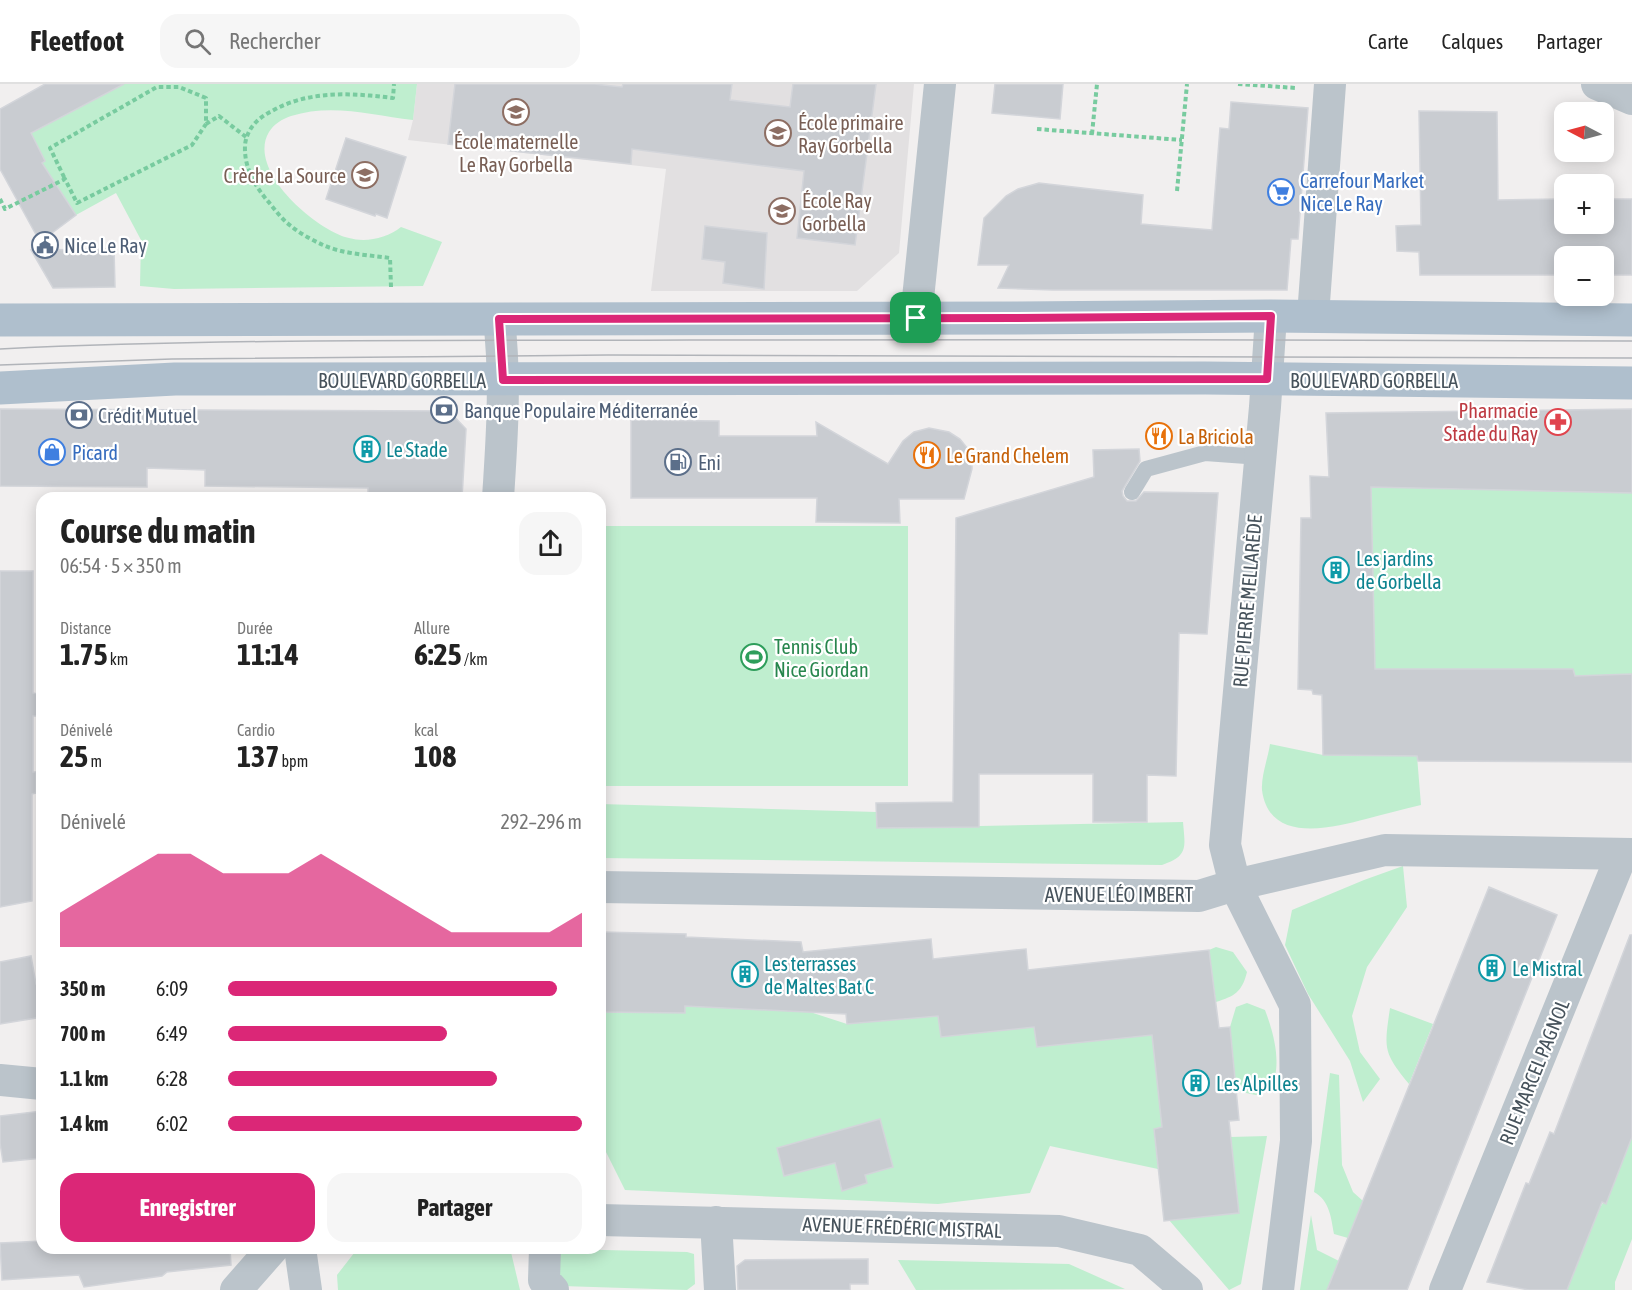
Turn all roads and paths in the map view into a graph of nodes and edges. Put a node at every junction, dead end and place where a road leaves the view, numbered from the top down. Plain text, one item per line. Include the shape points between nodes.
1 (394, 84) edge
2 (940, 84) edge
3 (1097, 84) edge
4 (1187, 84) edge
5 (1238, 84) edge
6 (1330, 84) edge
7 (1597, 84) edge
8 (1296, 88) dead end
9 (1632, 99) edge
10 (206, 124) junction
11 (1037, 129) dead end
12 (1092, 134) junction
13 (246, 137) junction
14 (1182, 141) junction
15 (65, 179) junction
16 (1177, 191) dead end
17 (0, 200) edge
18 (1271, 316) junction
19 (1312, 316) junction
20 (916, 318) junction
21 (499, 319) junction
22 (0, 320) edge
23 (392, 320) junction
24 (1632, 320) edge
25 (1267, 379) junction
26 (503, 380) junction
27 (1632, 383) edge
28 (0, 388) edge
29 (1260, 457) junction
30 (498, 492) edge
31 (1132, 492) dead end
32 (1627, 854) edge
33 (1235, 885) junction
34 (606, 887) edge
35 (0, 1080) edge
36 (36, 1083) edge
37 (606, 1220) edge
38 (716, 1222) junction
39 (268, 1254) edge
40 (301, 1254) edge
41 (545, 1254) edge
42 (236, 1290) edge
43 (306, 1290) edge
44 (553, 1290) edge
45 (720, 1290) edge
46 (1187, 1290) edge
47 (1278, 1290) edge
48 (1445, 1290) edge

1 - 13 path via 393,98 355,93 289,101 258,119
2 - 20 street
3 - 12 path
4 - 14 path
5 - 8 path
6 - 19 street
7 - 9 street
10 - 13 path via 219,116
10 - 15 path via 192,145 77,203
10 - 15 path via 206,98 179,87 157,87 50,148
11 - 12 path
12 - 14 path
13 - 23 path via 248,172 291,226 323,245 353,254 390,258
14 - 16 path
15 - 17 path via 6,209
18 - 19 main road
18 - 20 main road
18 - 25 street, RUE PIERRE MELLARÈDE
19 - 24 main road
20 - 21 main road
21 - 23 main road
21 - 26 street
22 - 23 main road
25 - 26 main road, BOULEVARD GORBELLA
25 - 27 main road, BOULEVARD GORBELLA
25 - 29 street, RUE PIERRE MELLARÈDE
26 - 28 main road, BOULEVARD GORBELLA via 176,379
26 - 30 street
29 - 31 lane via 1205,453 1146,469
29 - 33 street, RUE PIERRE MELLARÈDE via 1225,845
32 - 33 street, AVENUE LÉO IMBERT via 1385,850
32 - 48 street, RUE MARCEL PAGNOL
33 - 34 street, AVENUE LÉO IMBERT via 1198,896
33 - 47 street, RUE PIERRE MELLARÈDE via 1295,1005 1296,1141
35 - 36 street
37 - 38 street, AVENUE FRÉDÉRIC MISTRAL
38 - 45 street
38 - 46 street, AVENUE FRÉDÉRIC MISTRAL via 1059,1232 1140,1250
39 - 42 street
40 - 43 street
41 - 44 street via 544,1280

